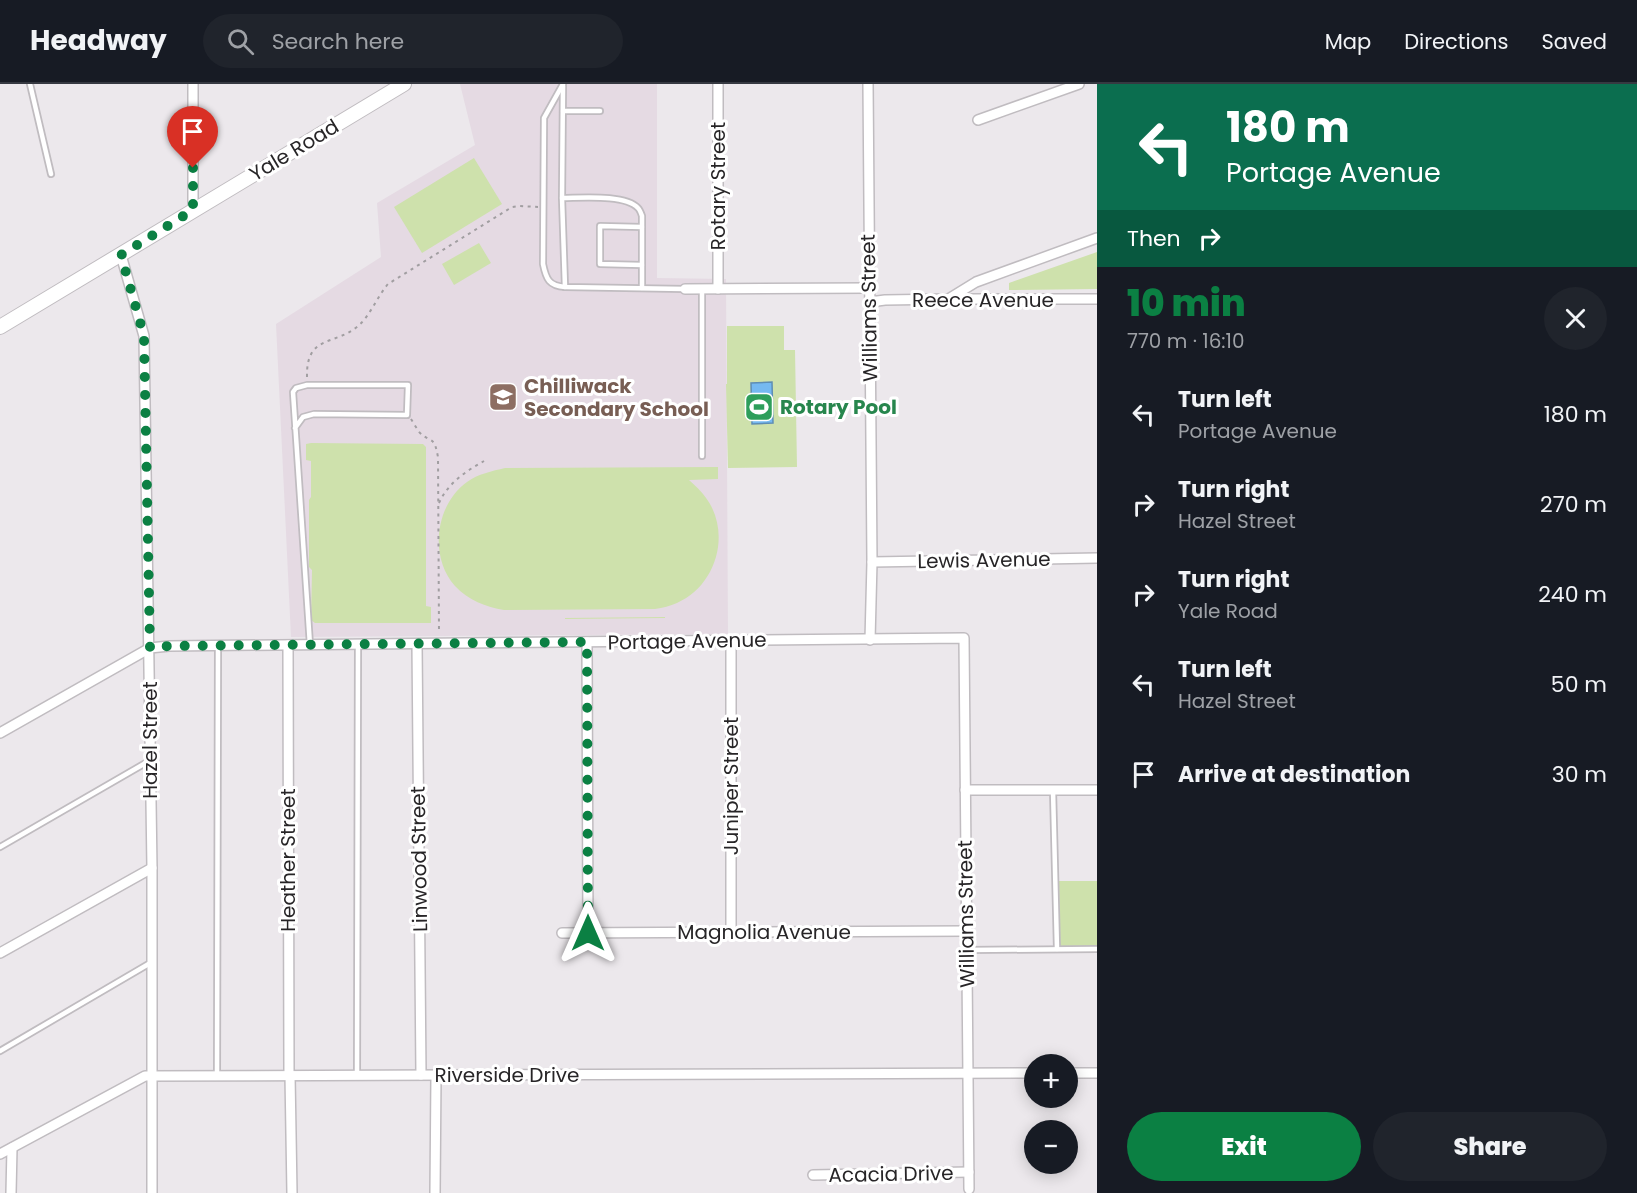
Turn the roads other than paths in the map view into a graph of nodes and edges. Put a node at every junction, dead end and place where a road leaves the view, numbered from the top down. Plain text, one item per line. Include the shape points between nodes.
1 (30, 84) edge
2 (193, 84) edge
3 (404, 84) edge
4 (562, 84) edge
5 (718, 84) edge
6 (868, 84) edge
7 (1079, 84) edge
8 (562, 111) junction
9 (600, 111) dead end
10 (978, 120) dead end
11 (51, 174) dead end
12 (562, 198) junction
13 (193, 210) junction
14 (642, 227) junction
15 (1097, 238) edge
16 (121, 255) junction
17 (642, 265) junction
18 (565, 287) junction
19 (642, 288) junction
20 (869, 288) junction
21 (685, 289) joint
22 (702, 289) junction
23 (718, 289) junction
24 (948, 299) junction
25 (1097, 299) edge
26 (870, 302) junction
27 (0, 327) edge
28 (296, 428) junction
29 (702, 456) dead end
30 (1097, 558) edge
31 (872, 562) junction
32 (964, 638) joint
33 (870, 640) junction
34 (731, 641) junction
35 (587, 642) junction
36 (358, 644) junction
37 (417, 644) junction
38 (218, 645) junction
39 (288, 645) junction
40 (310, 645) junction
41 (150, 648) junction
42 (0, 733) edge
43 (149, 761) junction
44 (965, 790) junction
45 (1053, 790) junction
46 (1097, 790) edge
47 (0, 847) edge
48 (152, 868) junction
49 (966, 931) junction
50 (731, 932) junction
51 (562, 933) dead end
52 (588, 933) junction
53 (1097, 949) edge
54 (967, 950) junction
55 (1057, 950) junction
56 (0, 953) edge
57 (152, 962) junction
58 (0, 1051) edge
59 (1024, 1073) edge
60 (1078, 1073) edge
61 (1097, 1073) edge
62 (968, 1074) junction
63 (217, 1075) junction
64 (289, 1075) junction
65 (357, 1075) junction
66 (421, 1075) junction
67 (436, 1075) junction
68 (152, 1076) junction
69 (12, 1148) junction
70 (0, 1154) edge
71 (969, 1172) junction
72 (813, 1175) dead end
73 (969, 1189) dead end
74 (11, 1193) edge
75 (152, 1193) edge
76 (292, 1193) edge
77 (435, 1193) edge

1 - 11 lane
2 - 13 street
3 - 13 main road, Yale Road
4 - 8 lane
4 - 18 lane via 544,118 543,264 550,283
5 - 23 street, Rotary Street
6 - 20 street, Williams Street
7 - 10 street
8 - 9 lane
8 - 12 lane
12 - 14 lane via 620,199 632,203 642,216
12 - 18 lane
13 - 16 main road, Yale Road
14 - 17 lane
14 - 17 lane via 600,226 600,264
15 - 24 street via 976,282
16 - 27 main road, Yale Road
16 - 41 street, Hazel Street via 144,336
17 - 19 lane
18 - 19 lane
19 - 21 lane
20 - 23 street
20 - 26 street, Williams Street
21 - 22 street
22 - 23 street
22 - 29 lane
24 - 25 street, Reece Avenue
24 - 26 street, Reece Avenue
26 - 31 street, Williams Street
28 - 28 lane via 296,388 408,385 407,415 314,414 303,417
28 - 40 lane
30 - 31 street, Lewis Avenue
31 - 33 street, Williams Street
32 - 33 street, Portage Avenue
32 - 44 street, Williams Street
33 - 34 street, Portage Avenue
34 - 35 street, Portage Avenue
34 - 50 street, Juniper Street
35 - 37 street, Portage Avenue
35 - 52 street
36 - 37 street, Portage Avenue
36 - 40 street, Portage Avenue
36 - 65 lane
37 - 66 street, Linwood Street
38 - 39 street, Portage Avenue
38 - 41 street, Portage Avenue
38 - 63 lane
39 - 40 street, Portage Avenue
39 - 64 street, Heather Street
41 - 42 street, Portage Avenue
41 - 43 street, Hazel Street
43 - 47 lane
43 - 48 street, Hazel Street
44 - 45 street
44 - 49 street, Williams Street
45 - 46 street
45 - 55 lane
48 - 56 street
48 - 57 street, Hazel Street
49 - 50 street, Magnolia Avenue
49 - 54 street, Williams Street
50 - 52 street, Magnolia Avenue
51 - 52 street, Magnolia Avenue
53 - 55 lane
54 - 55 lane
54 - 62 street, Williams Street
57 - 58 lane
57 - 68 street, Hazel Street
59 - 62 street, Riverside Drive
60 - 61 street
62 - 67 street, Riverside Drive
62 - 71 street, Williams Street
63 - 64 street, Riverside Drive
63 - 68 street, Riverside Drive
64 - 65 street, Riverside Drive
64 - 76 street, Heather Street
65 - 66 street, Riverside Drive
66 - 67 street, Riverside Drive
67 - 77 street
68 - 69 street, Riverside Drive via 145,1076
68 - 75 street, Hazel Street
69 - 70 street, Riverside Drive
69 - 74 street
71 - 72 street, Acacia Drive
71 - 73 street, Williams Street

